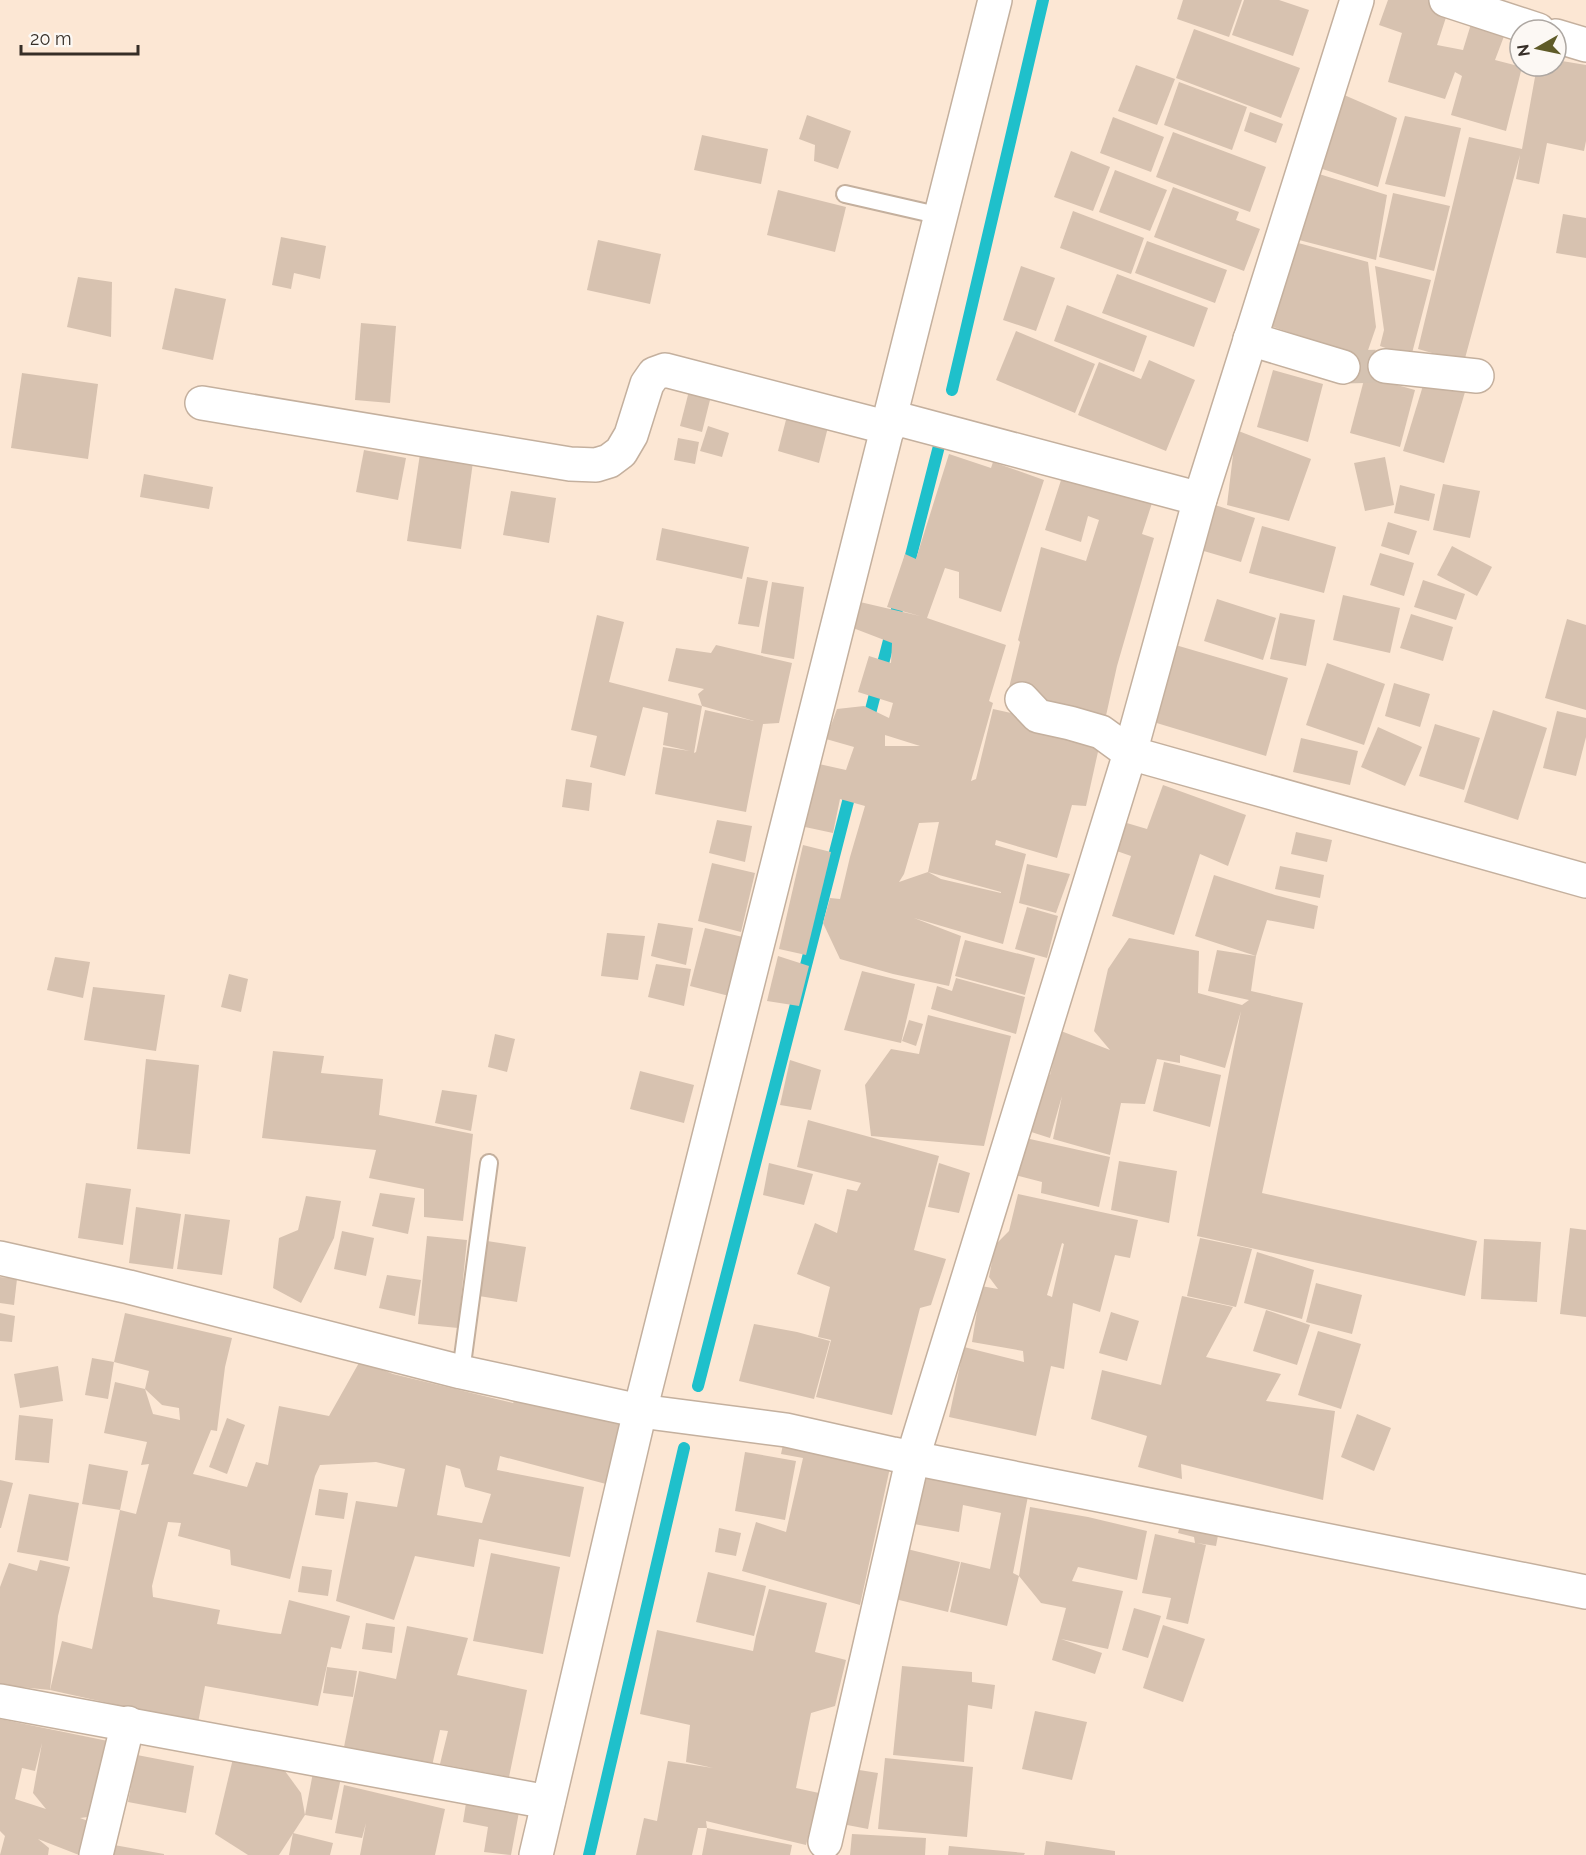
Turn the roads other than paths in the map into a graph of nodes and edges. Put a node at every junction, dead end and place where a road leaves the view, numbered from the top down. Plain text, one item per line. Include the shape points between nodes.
1 (995, 0) edge
2 (1357, 0) edge
3 (1446, 0) edge
4 (1508, 20) edge
5 (1568, 40) edge
6 (1586, 45) edge
7 (844, 194) dead end
8 (941, 216) junction
9 (1250, 339) junction
10 (1385, 366) tunnel mouth
11 (1343, 367) tunnel mouth
12 (1477, 376) dead end
13 (202, 403) dead end
14 (890, 422) junction
15 (1200, 499) junction
16 (1022, 699) dead end
17 (1130, 753) junction
18 (1586, 881) edge
19 (489, 1163) dead end
20 (0, 1257) edge
21 (461, 1372) junction
22 (640, 1411) junction
23 (913, 1457) junction
24 (1586, 1592) edge
25 (0, 1701) edge
26 (128, 1723) junction
27 (548, 1802) junction
28 (825, 1842) dead end
29 (96, 1855) edge
30 (536, 1855) edge

1 - 8 street
2 - 9 street
3 - 4 street
5 - 6 street
7 - 8 lane
8 - 14 street
9 - 11 street
9 - 15 street
10 - 12 street
13 - 14 street via 570,464 596,465 621,452 631,435 647,384 654,374 665,370
14 - 15 street
14 - 22 street
15 - 17 street
16 - 17 street via 1038,716 1101,732
17 - 18 street
17 - 23 street
19 - 21 lane
20 - 21 street
21 - 22 street
22 - 23 street via 786,1430
22 - 27 street
23 - 24 street
23 - 28 street
25 - 26 street
26 - 27 street
26 - 29 street
27 - 30 street

